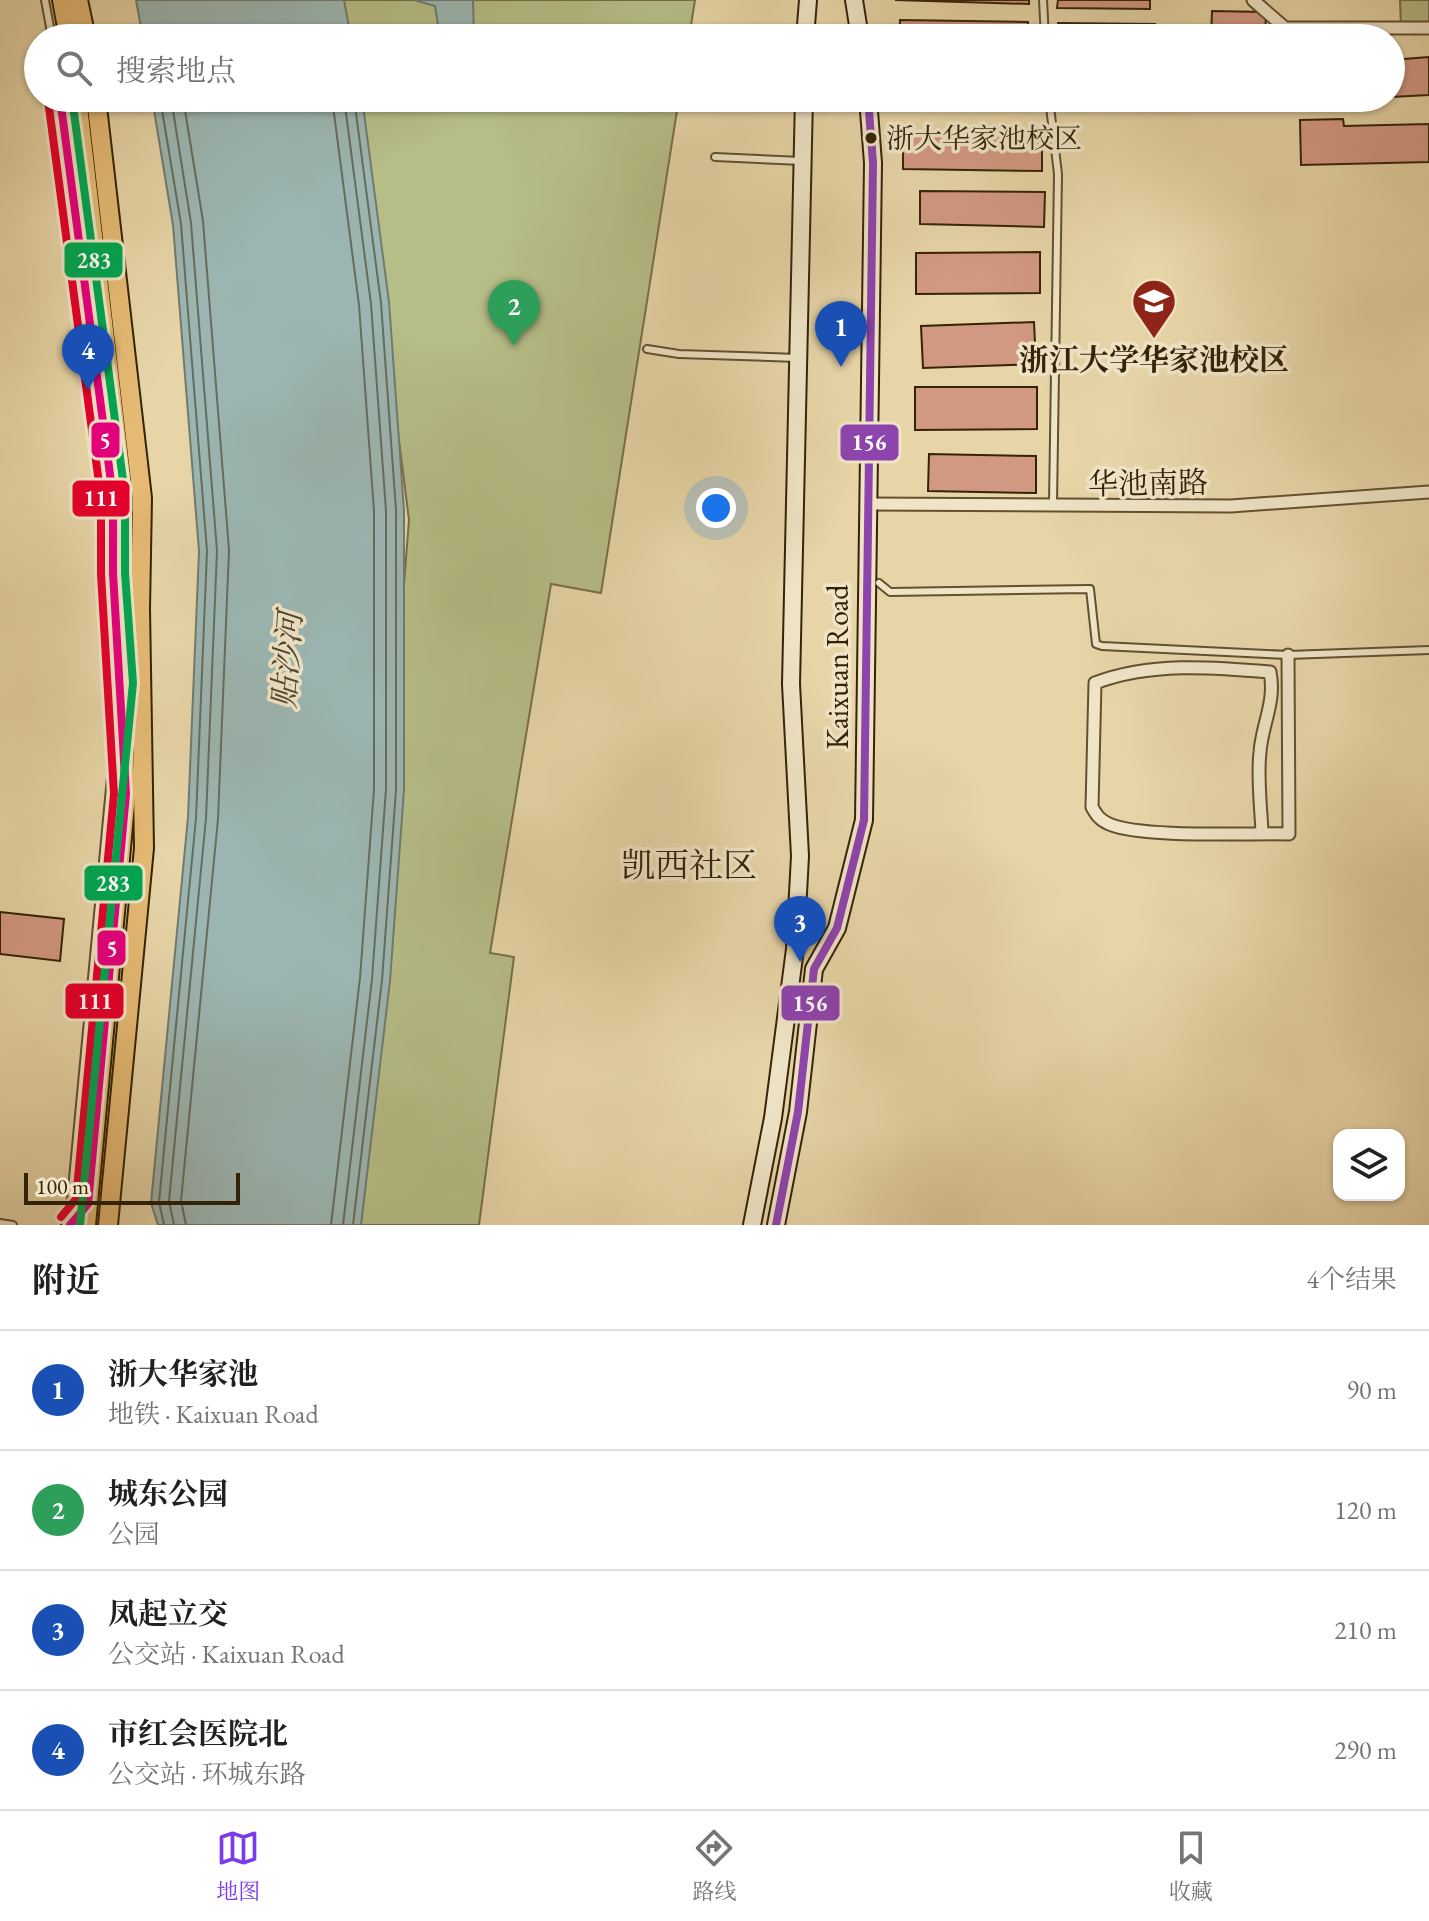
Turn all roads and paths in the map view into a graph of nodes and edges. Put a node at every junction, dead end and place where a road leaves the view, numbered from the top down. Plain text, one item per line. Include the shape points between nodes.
1 (45, 0) edge
2 (62, 0) edge
3 (78, 0) edge
4 (808, 0) edge
5 (854, 0) edge
6 (1043, 0) edge
7 (1253, 0) edge
8 (49, 24) edge
9 (66, 24) edge
10 (83, 24) edge
11 (806, 24) edge
12 (858, 24) edge
13 (1044, 24) edge
14 (1280, 24) edge
15 (1405, 28) edge
16 (1429, 28) edge
17 (62, 112) edge
18 (79, 112) edge
19 (98, 112) edge
20 (804, 112) edge
21 (869, 112) edge
22 (1051, 112) edge
23 (715, 157) dead end
24 (802, 161) junction
25 (647, 349) dead end
26 (798, 358) junction
27 (1429, 492) edge
28 (867, 504) junction
29 (1053, 508) junction
30 (872, 582) junction
31 (1429, 650) edge
32 (1288, 655) junction
33 (121, 683) junction
34 (135, 795) junction
35 (1262, 833) junction
36 (88, 1204) junction
37 (0, 1223) edge
38 (13, 1225) edge
39 (69, 1225) edge
40 (86, 1225) edge
41 (108, 1225) edge
42 (752, 1225) edge
43 (776, 1225) edge

1 - 8 lane
2 - 9 main road
3 - 10 main road
4 - 11 main road
5 - 12 main road
6 - 13 lane
7 - 14 street
15 - 16 street
17 - 33 lane via 113,497
18 - 33 main road via 123,494
19 - 34 main road via 142,498
20 - 24 main road
21 - 28 main road, Kaixuan Road via 873,163
22 - 29 lane via 1058,174
23 - 24 lane
24 - 26 main road
25 - 26 lane
26 - 42 main road via 791,684 800,856 795,949 773,1118
27 - 29 street, 华池南路 via 1231,506
28 - 29 street, 华池南路
28 - 30 main road, Kaixuan Road
30 - 32 lane via 890,592 1090,589 1096,644
30 - 43 main road, Kaixuan Road via 864,820 837,928 814,969 798,1112
31 - 32 lane
32 - 35 street via 1289,834
33 - 34 main road
33 - 39 lane
34 - 36 main road
34 - 41 main road via 144,848
35 - 35 street via 1260,750 1270,714 1270,672 1218,667 1127,671 1095,683 1092,807 1098,818 1112,826 1149,831
36 - 39 main road
36 - 40 main road
37 - 38 lane

